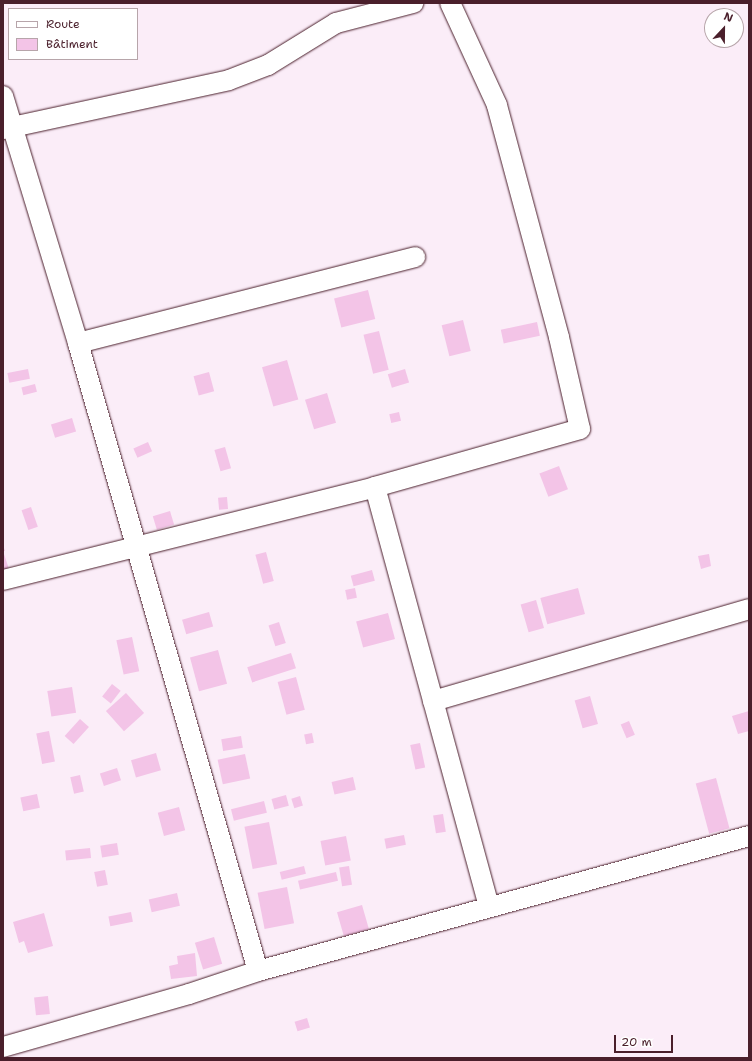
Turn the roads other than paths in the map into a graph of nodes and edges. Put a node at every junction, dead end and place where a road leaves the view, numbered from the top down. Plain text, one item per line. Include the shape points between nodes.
1 (413, 3) edge
2 (450, 3) edge
3 (3, 96) edge
4 (7, 128) edge
5 (415, 257) dead end
6 (78, 343) junction
7 (375, 487) junction
8 (136, 546) junction
9 (3, 580) edge
10 (749, 609) edge
11 (433, 701) junction
12 (749, 836) edge
13 (488, 907) junction
14 (258, 971) junction
15 (3, 1047) edge

1 - 4 street via 336,23 268,65 229,80
2 - 7 street via 497,105 559,337 580,429
3 - 4 street
4 - 6 street
5 - 6 street
6 - 8 street
7 - 8 street
7 - 11 street
8 - 9 street
8 - 14 street
10 - 11 street
11 - 13 street
12 - 13 street
13 - 14 street
14 - 15 street via 189,994

